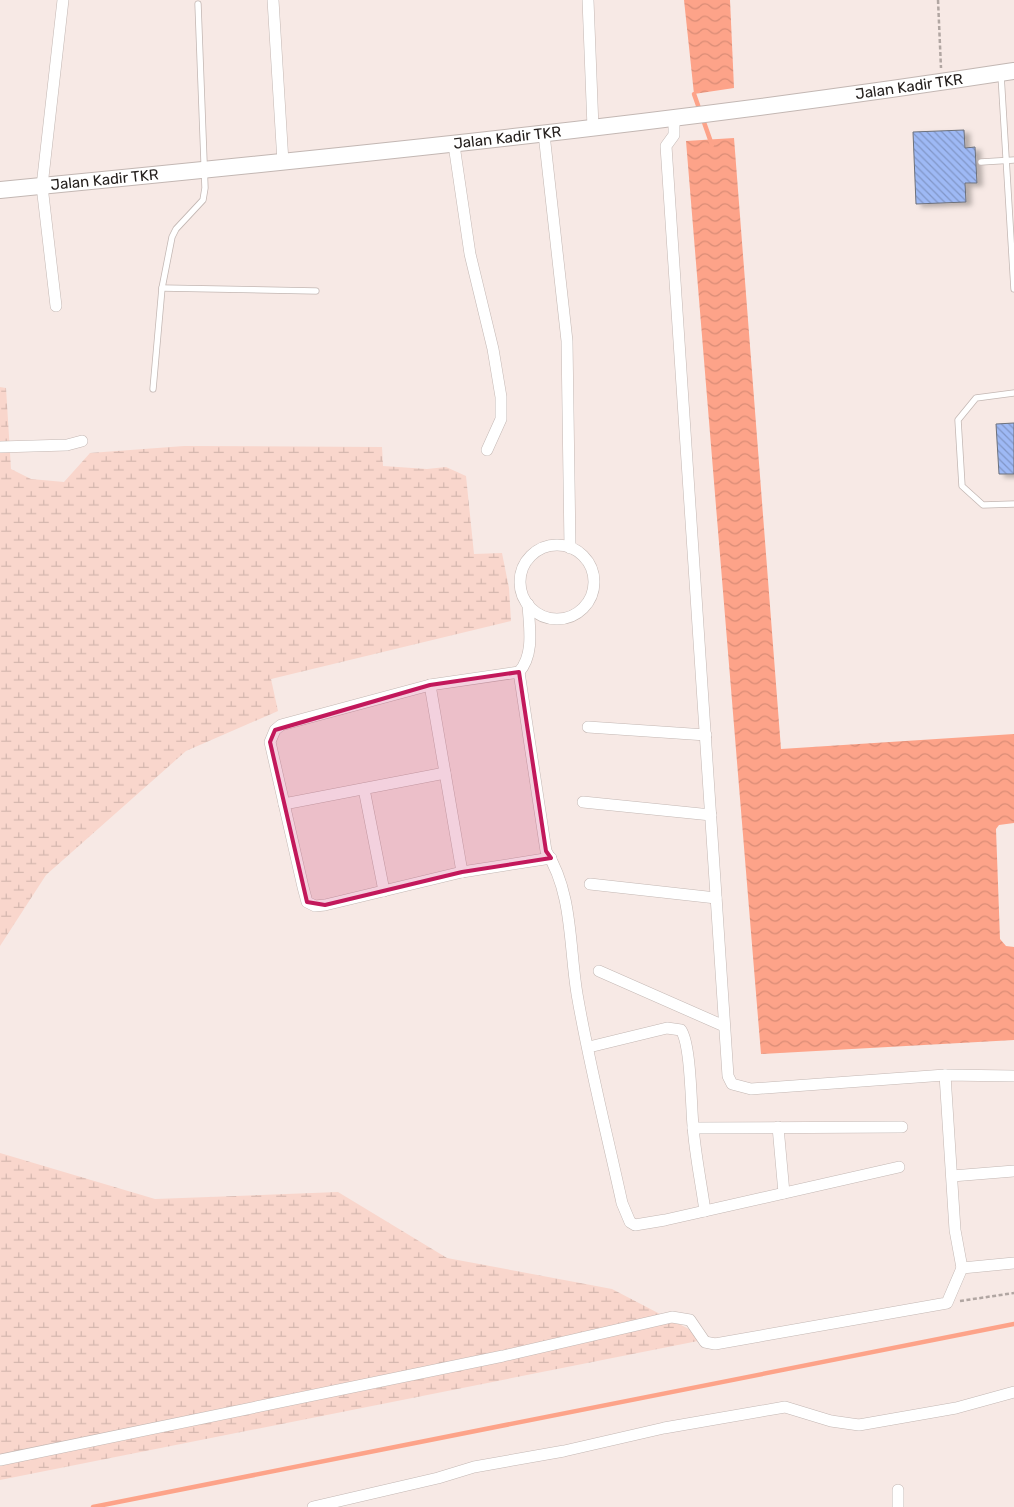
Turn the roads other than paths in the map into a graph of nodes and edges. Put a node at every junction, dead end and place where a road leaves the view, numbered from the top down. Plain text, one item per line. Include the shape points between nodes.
1 (63, 0) edge
2 (273, 0) edge
3 (588, 0) edge
4 (198, 4) dead end
5 (1007, 72) edge
6 (677, 116) junction
7 (593, 128) junction
8 (544, 134) junction
9 (454, 145) junction
10 (1014, 160) edge
11 (1007, 161) junction
12 (283, 162) junction
13 (981, 162) dead end
14 (206, 171) junction
15 (42, 186) junction
16 (0, 190) edge
17 (162, 288) junction
18 (1014, 289) edge
19 (316, 291) dead end
20 (56, 306) dead end
21 (153, 390) dead end
22 (1014, 394) edge
23 (82, 441) dead end
24 (0, 447) edge
25 (486, 450) dead end
26 (1014, 504) edge
27 (570, 548) junction
28 (528, 604) junction
29 (519, 672) junction
30 (430, 685) junction
31 (588, 727) dead end
32 (706, 735) junction
33 (445, 774) junction
34 (364, 788) junction
35 (584, 802) dead end
36 (284, 804) junction
37 (711, 815) junction
38 (551, 858) junction
39 (462, 872) junction
40 (590, 884) dead end
41 (384, 891) junction
42 (716, 898) junction
43 (600, 971) dead end
44 (724, 1026) junction
45 (588, 1046) junction
46 (945, 1075) junction
47 (1014, 1076) edge
48 (902, 1126) dead end
49 (778, 1127) junction
50 (693, 1128) junction
51 (900, 1168) dead end
52 (1014, 1170) edge
53 (952, 1176) junction
54 (784, 1193) junction
55 (704, 1211) junction
56 (1014, 1263) edge
57 (962, 1268) junction
58 (1014, 1392) edge
59 (0, 1460) edge
60 (898, 1490) dead end
61 (313, 1507) edge
62 (898, 1507) edge

1 - 15 street
2 - 12 street
3 - 7 street
4 - 14 lane
5 - 6 street, Jalan Kadir TKR via 762,108
5 - 11 lane
6 - 7 street, Jalan Kadir TKR
6 - 32 street via 674,135 666,146
7 - 8 street, Jalan Kadir TKR
8 - 9 street, Jalan Kadir TKR
8 - 27 street via 567,342
9 - 12 street, Jalan Kadir TKR
9 - 25 street via 470,254 501,397 501,419
10 - 11 lane
11 - 13 lane
11 - 18 lane
12 - 14 street, Jalan Kadir TKR
14 - 15 street, Jalan Kadir TKR
14 - 17 lane via 202,200 172,237
15 - 16 street, Jalan Kadir TKR
15 - 20 street
17 - 19 lane
17 - 21 lane
22 - 26 lane via 976,398 958,420 962,486 983,505
23 - 24 street via 67,445
27 - 28 street via 544,548 525,564 520,585
27 - 28 street via 579,553 592,569 594,580 590,600 565,618 544,616
28 - 29 street via 528,655
29 - 30 street
29 - 38 street via 546,851
30 - 33 street
30 - 36 street via 281,725 270,742
31 - 32 street
32 - 37 street
33 - 34 street
33 - 39 street
34 - 36 street
34 - 41 street
35 - 37 street
36 - 41 street via 308,902 316,906 326,905
37 - 42 street
38 - 39 street
38 - 45 street via 566,898 577,994
39 - 41 street
40 - 42 street
42 - 44 street
43 - 44 street
44 - 46 street via 728,1076 732,1084 741,1088
45 - 50 street via 667,1028 680,1030 687,1054
45 - 55 street via 622,1203 630,1222 636,1224
46 - 47 street
46 - 53 street
48 - 49 street
49 - 50 street
49 - 54 street
50 - 55 street
51 - 54 street
52 - 53 street
53 - 57 street via 955,1230
54 - 55 street
56 - 57 street
57 - 59 street via 946,1303 715,1344 705,1342 690,1320 672,1317 503,1356
58 - 61 street via 956,1408 859,1425 831,1421 785,1407 474,1466 438,1478
60 - 62 street

